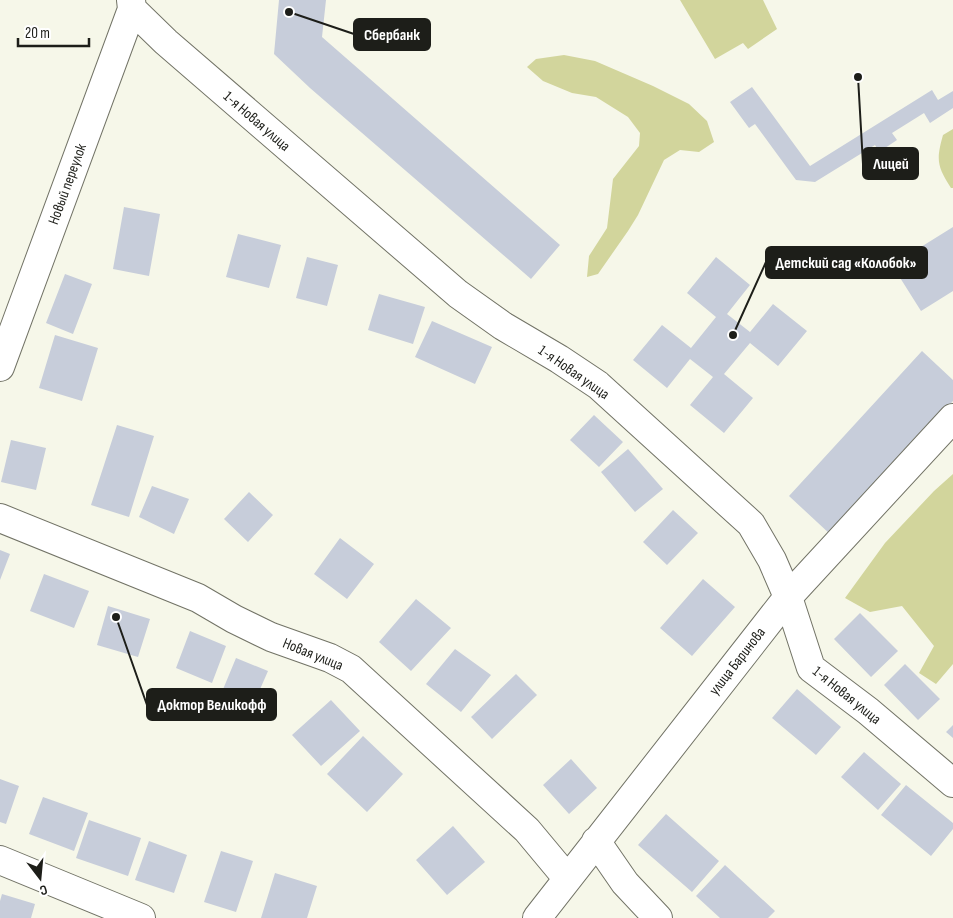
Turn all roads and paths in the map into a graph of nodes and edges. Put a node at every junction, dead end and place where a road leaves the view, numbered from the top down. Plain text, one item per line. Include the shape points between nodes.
1 (132, 4) edge
2 (0, 367) edge
3 (953, 418) edge
4 (0, 518) edge
5 (788, 597) junction
6 (953, 783) edge
7 (596, 841) junction
8 (0, 860) edge
9 (568, 878) junction
10 (142, 918) edge
11 (537, 918) edge
12 (658, 918) edge

1 - 2 street, Новый переулок
1 - 5 street, 1-я Новая улица via 166,42 458,294 503,326 559,359 612,398 751,524
3 - 5 street, улица Баринова
4 - 9 street, Новая улица via 198,598 234,620 351,669 526,830
5 - 6 street, 1-я Новая улица via 811,668
5 - 7 street, улица Баринова
7 - 9 street, улица Баринова
7 - 12 street via 625,883
8 - 10 street
9 - 11 street, улица Баринова

